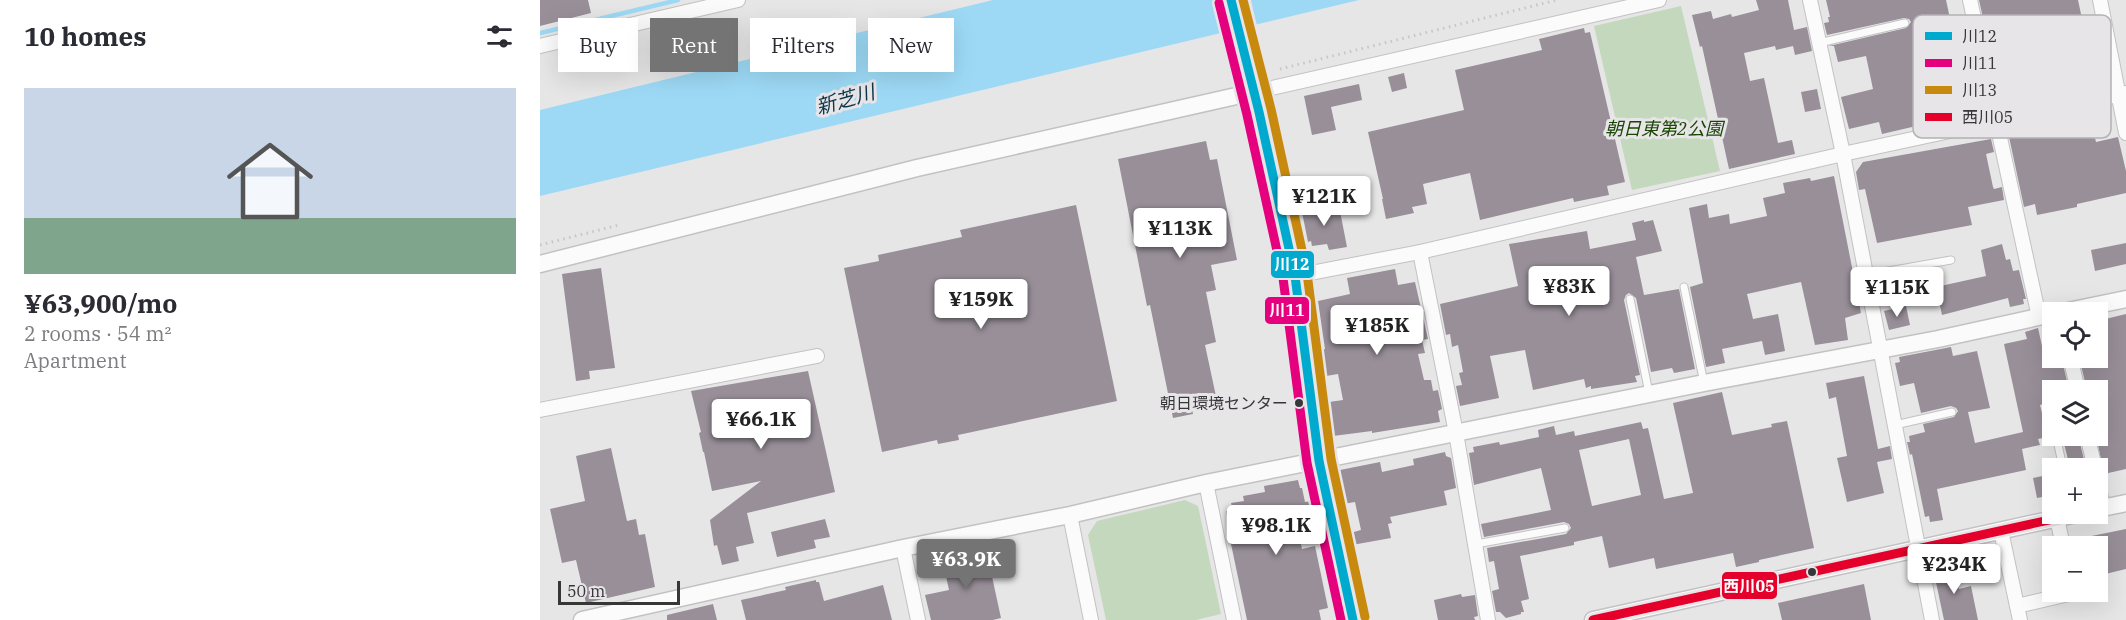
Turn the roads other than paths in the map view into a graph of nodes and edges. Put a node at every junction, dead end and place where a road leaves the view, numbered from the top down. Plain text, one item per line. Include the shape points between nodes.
1 (738, 0) edge
2 (1231, 0) edge
3 (1659, 0) edge
4 (1810, 0) edge
5 (1970, 0) edge
6 (2100, 0) edge
7 (1973, 15) edge
8 (2104, 15) edge
9 (1905, 23) dead end
10 (1819, 43) junction
11 (540, 46) edge
12 (2111, 47) edge
13 (1254, 92) junction
14 (2122, 94) edge
15 (2126, 133) edge
16 (1915, 138) edge
17 (2000, 138) edge
18 (1843, 154) junction
19 (1420, 252) junction
20 (1951, 260) dead end
21 (540, 264) edge
22 (1866, 275) junction
23 (1295, 276) junction
24 (1684, 287) dead end
25 (2126, 298) edge
26 (1630, 299) dead end
27 (2042, 302) edge
28 (2108, 302) edge
29 (2042, 317) edge
30 (1881, 349) junction
31 (817, 356) dead end
32 (1704, 383) junction
33 (1650, 394) junction
34 (540, 410) edge
35 (1952, 412) dead end
36 (1895, 424) junction
37 (1456, 433) junction
38 (1319, 461) junction
39 (1206, 483) junction
40 (2126, 503) edge
41 (2108, 506) edge
42 (1070, 515) junction
43 (2042, 522) edge
44 (1565, 528) dead end
45 (2001, 531) junction
46 (1476, 544) junction
47 (903, 549) junction
48 (1918, 549) junction
49 (2047, 602) edge
50 (2018, 613) edge
51 (582, 620) edge
52 (918, 620) edge
53 (1091, 620) edge
54 (1234, 620) edge
55 (1353, 620) edge
56 (1488, 620) edge
57 (1593, 620) edge
58 (1932, 620) edge

1 - 11 street
2 - 13 street
3 - 13 street
4 - 10 street
5 - 7 street
6 - 8 street
9 - 10 lane
10 - 18 street
12 - 14 street
13 - 21 street via 917,168
13 - 23 street
14 - 15 street
16 - 18 street
17 - 27 street
18 - 19 street
18 - 22 street
19 - 23 street
19 - 37 street
20 - 22 lane
22 - 30 street
23 - 38 street
24 - 32 lane
25 - 28 street
26 - 33 lane
29 - 30 street
30 - 32 street
30 - 36 street
31 - 34 street
32 - 33 street
33 - 37 street
35 - 36 lane
36 - 48 street
37 - 38 street
37 - 46 street
38 - 39 street
38 - 55 street
39 - 42 street
39 - 54 street
40 - 41 street
42 - 47 street
42 - 53 street
43 - 45 street
44 - 46 lane
45 - 48 street
45 - 50 street
46 - 56 street
47 - 51 street
47 - 52 street
48 - 57 street
48 - 58 street
49 - 50 street

